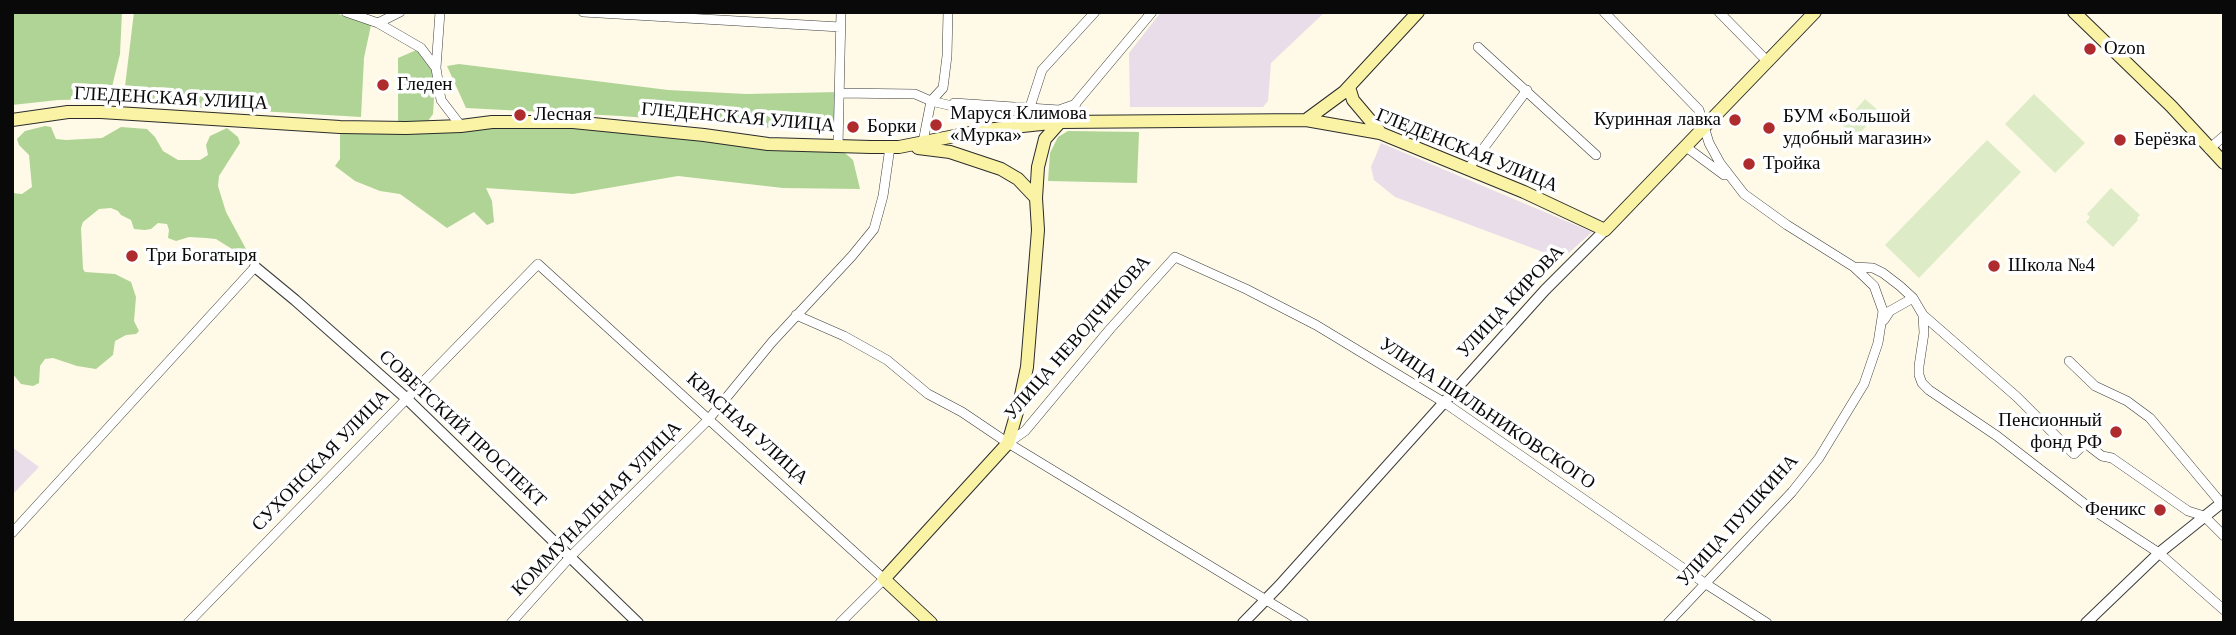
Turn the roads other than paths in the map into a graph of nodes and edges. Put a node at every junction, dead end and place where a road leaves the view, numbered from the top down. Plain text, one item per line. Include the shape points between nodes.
1 (346, 12) edge
2 (400, 12) edge
3 (440, 12) edge
4 (583, 12) edge
5 (841, 12) edge
6 (948, 12) edge
7 (1095, 12) edge
8 (1152, 12) edge
9 (1418, 12) edge
10 (1604, 12) edge
11 (1719, 12) edge
12 (1815, 12) edge
13 (2074, 12) edge
14 (378, 23) junction
15 (840, 27) junction
16 (1478, 47) dead end
17 (1768, 62) junction
18 (436, 68) junction
19 (1349, 87) junction
20 (1527, 90) junction
21 (839, 93) junction
22 (931, 101) junction
23 (1076, 104) junction
24 (1030, 107) junction
25 (12, 120) edge
26 (1306, 120) junction
27 (1060, 122) junction
28 (1029, 124) junction
29 (461, 127) junction
30 (1704, 127) junction
31 (1380, 133) junction
32 (2224, 136) edge
33 (923, 142) junction
34 (838, 147) junction
35 (894, 147) junction
36 (1686, 147) junction
37 (2210, 149) junction
38 (1596, 155) dead end
39 (2224, 163) edge
40 (1468, 169) junction
41 (1730, 179) junction
42 (1036, 198) junction
43 (1605, 230) junction
44 (1175, 257) joint
45 (538, 264) joint
46 (255, 267) joint
47 (1854, 267) junction
48 (1913, 298) junction
49 (1923, 315) junction
50 (796, 316) junction
51 (1881, 325) junction
52 (2069, 361) dead end
53 (406, 398) junction
54 (1445, 402) junction
55 (708, 420) junction
56 (1008, 443) junction
57 (2222, 502) edge
58 (2204, 516) junction
59 (12, 533) edge
60 (2224, 536) edge
61 (2159, 552) junction
62 (571, 556) junction
63 (884, 579) junction
64 (1706, 584) junction
65 (1266, 600) junction
66 (2224, 610) edge
67 (188, 623) edge
68 (511, 623) edge
69 (638, 623) edge
70 (840, 623) edge
71 (931, 623) edge
72 (1243, 623) edge
73 (1304, 623) edge
74 (1668, 623) edge
75 (1767, 623) edge
76 (2086, 623) edge

1 - 14 street
2 - 14 street
3 - 18 street
4 - 15 street
5 - 15 street
6 - 22 street via 943,88
7 - 24 street via 1042,70
8 - 23 street
9 - 19 main road
10 - 30 street via 1699,110
11 - 17 street
12 - 17 main road, УЛИЦА КИРОВА
13 - 37 main road
14 - 18 street via 421,48
15 - 21 street
16 - 20 street
17 - 30 main road, УЛИЦА КИРОВА
18 - 29 street via 441,100
19 - 26 main road
19 - 31 main road via 1353,100
20 - 38 street
20 - 40 street
21 - 22 street via 915,94
21 - 34 street
22 - 24 street
22 - 28 street
22 - 33 street
23 - 24 street via 1059,110
23 - 27 street
24 - 28 street
25 - 29 main road, ГЛЕДЕНСКАЯ УЛИЦА via 100,112 340,127
26 - 27 main road, ГЛЕДЕНСКАЯ УЛИЦА
26 - 31 main road, ГЛЕДЕНСКАЯ УЛИЦА
27 - 28 main road, ГЛЕДЕНСКАЯ УЛИЦА
27 - 42 main road, УЛИЦА НЕВОДЧИКОВА via 1041,149
28 - 33 main road, ГЛЕДЕНСКАЯ УЛИЦА
29 - 34 main road, ГЛЕДЕНСКАЯ УЛИЦА via 492,122 573,122 768,144
30 - 36 main road, УЛИЦА КИРОВА
30 - 41 street
31 - 40 main road, ГЛЕДЕНСКАЯ УЛИЦА
32 - 37 street
33 - 35 main road, ГЛЕДЕНСКАЯ УЛИЦА
34 - 35 main road, ГЛЕДЕНСКАЯ УЛИЦА
35 - 42 main road via 939,150 976,159 1018,179
35 - 50 street, КОММУНАЛЬНАЯ УЛИЦА via 874,229
36 - 41 street
36 - 43 main road, УЛИЦА КИРОВА
37 - 39 main road
40 - 43 main road, ГЛЕДЕНСКАЯ УЛИЦА
41 - 47 street via 1744,194
42 - 56 main road, УЛИЦА НЕВОДЧИКОВА via 1038,230 1027,367
43 - 54 street, УЛИЦА КИРОВА
44 - 54 street, УЛИЦА ШИЛЬНИКОВСКОГО via 1316,325
44 - 56 street, УЛИЦА НЕВОДЧИКОВА via 1025,431
45 - 53 street, СУХОНСКАЯ УЛИЦА
45 - 55 street, КРАСНАЯ УЛИЦА
46 - 53 street, СОВЕТСКИЙ ПРОСПЕКТ
46 - 59 street
47 - 48 street via 1883,273
47 - 51 street, УЛИЦА ПУШКИНА via 1874,286 1883,311
48 - 49 street
48 - 51 street via 1890,311
49 - 58 street via 2074,454 2085,443 2188,511
49 - 61 street via 1922,383 2090,508
50 - 55 street, КОММУНАЛЬНАЯ УЛИЦА
50 - 56 street via 887,360 928,394
51 - 64 street, УЛИЦА ПУШКИНА via 1864,384 1819,458
52 - 57 street via 2095,386 2150,418
53 - 62 street, СОВЕТСКИЙ ПРОСПЕКТ
53 - 67 street, СУХОНСКАЯ УЛИЦА
54 - 64 street, УЛИЦА ШИЛЬНИКОВСКОГО
54 - 65 street, УЛИЦА КИРОВА
55 - 62 street, КОММУНАЛЬНАЯ УЛИЦА
55 - 63 street, КРАСНАЯ УЛИЦА
56 - 63 main road, УЛИЦА НЕВОДЧИКОВА
56 - 65 street
57 - 58 street
58 - 60 street
58 - 61 street
61 - 66 street
61 - 76 street
62 - 68 street, КОММУНАЛЬНАЯ УЛИЦА
62 - 69 street, СОВЕТСКИЙ ПРОСПЕКТ
63 - 70 street, УЛИЦА НЕВОДЧИКОВА
63 - 71 main road, КРАСНАЯ УЛИЦА
64 - 74 street, УЛИЦА ПУШКИНА
64 - 75 street, УЛИЦА ШИЛЬНИКОВСКОГО
65 - 72 street, УЛИЦА КИРОВА
65 - 73 street

